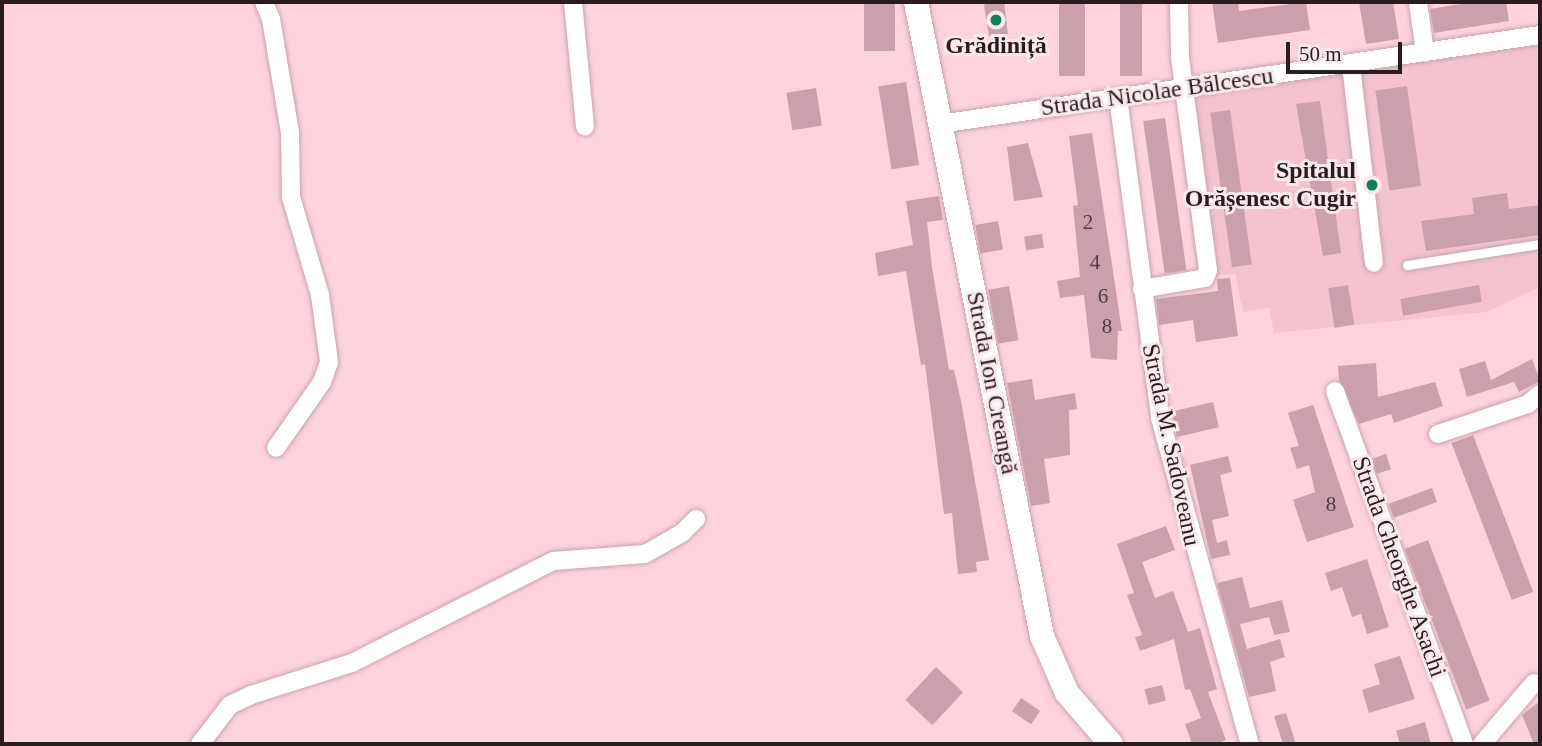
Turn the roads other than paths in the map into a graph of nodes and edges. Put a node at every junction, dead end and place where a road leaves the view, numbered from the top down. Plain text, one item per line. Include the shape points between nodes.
1 (264, 2) edge
2 (573, 2) edge
3 (916, 2) edge
4 (1179, 2) edge
5 (1418, 2) edge
6 (1540, 35) edge
7 (1425, 53) junction
8 (1351, 65) junction
9 (1184, 87) junction
10 (1118, 97) junction
11 (940, 124) junction
12 (585, 126) dead end
13 (1540, 244) edge
14 (1374, 263) dead end
15 (1407, 265) dead end
16 (1142, 289) junction
17 (1335, 391) dead end
18 (1540, 394) edge
19 (1437, 434) dead end
20 (276, 448) dead end
21 (696, 519) dead end
22 (1534, 683) dead end
23 (200, 744) edge
24 (1111, 744) edge
25 (1250, 744) edge
26 (1464, 744) edge
27 (1482, 744) edge

1 - 20 street via 271,19 290,132 291,197 320,295 329,362 322,382
2 - 12 street
3 - 11 street, Strada Ion Creangă
4 - 9 street
5 - 7 street
6 - 7 street, Strada Nicolae Bălcescu
7 - 8 street, Strada Nicolae Bălcescu
8 - 9 street, Strada Nicolae Bălcescu
8 - 14 street
9 - 10 street, Strada Nicolae Bălcescu
9 - 16 street via 1208,270 1205,278
10 - 11 street, Strada Nicolae Bălcescu
10 - 16 street, Strada M. Sadoveanu
11 - 24 street, Strada Ion Creangă via 1046,652 1068,693
13 - 15 lane
16 - 25 street, Strada M. Sadoveanu via 1160,418
17 - 26 street, Strada Gheorghe Asachi
18 - 19 street via 1528,404
21 - 23 street via 682,533 645,554 553,561 352,663 251,695 230,705
22 - 27 street

